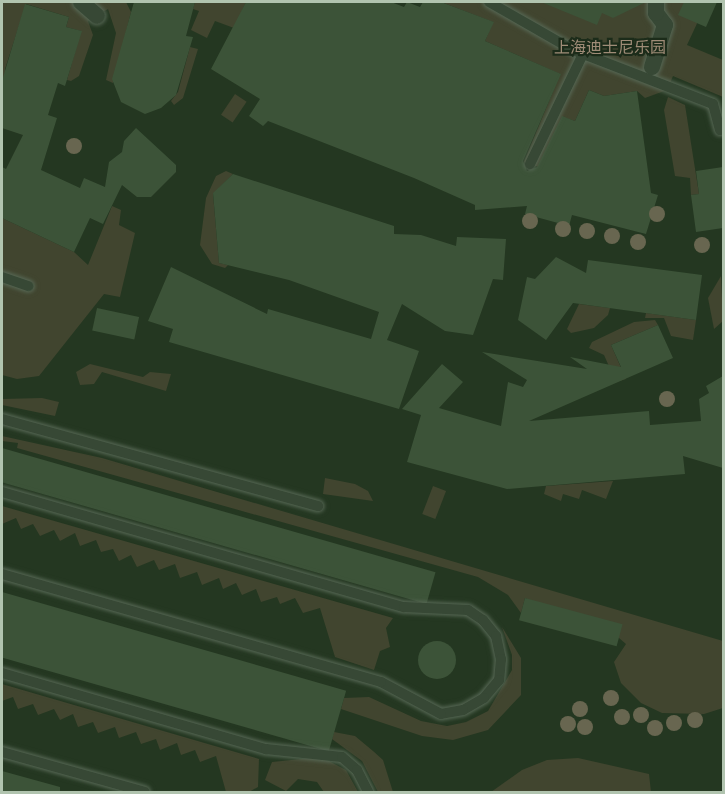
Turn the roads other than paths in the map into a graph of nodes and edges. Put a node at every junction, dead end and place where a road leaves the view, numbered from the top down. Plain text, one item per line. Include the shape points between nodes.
1 (81, 2) edge
2 (489, 2) edge
3 (656, 2) edge
4 (97, 16) dead end
5 (583, 54) junction
6 (651, 74) junction
7 (655, 94) dead end
8 (720, 130) dead end
9 (530, 164) dead end
10 (2, 277) edge
11 (28, 286) dead end
12 (2, 419) edge
13 (2, 492) edge
14 (318, 506) dead end
15 (2, 574) edge
16 (2, 673) edge
17 (2, 752) edge
18 (146, 792) edge
19 (368, 792) edge

1 - 4 street
2 - 5 lane
3 - 6 street via 656,13 665,26
5 - 6 lane
5 - 9 lane
6 - 7 lane
6 - 8 lane via 712,104
10 - 11 lane
12 - 14 lane
13 - 15 lane via 404,608 468,610 496,636 501,659 499,680 484,698 463,710 441,714 381,682
16 - 19 lane via 266,749 342,758 357,770
17 - 18 lane

